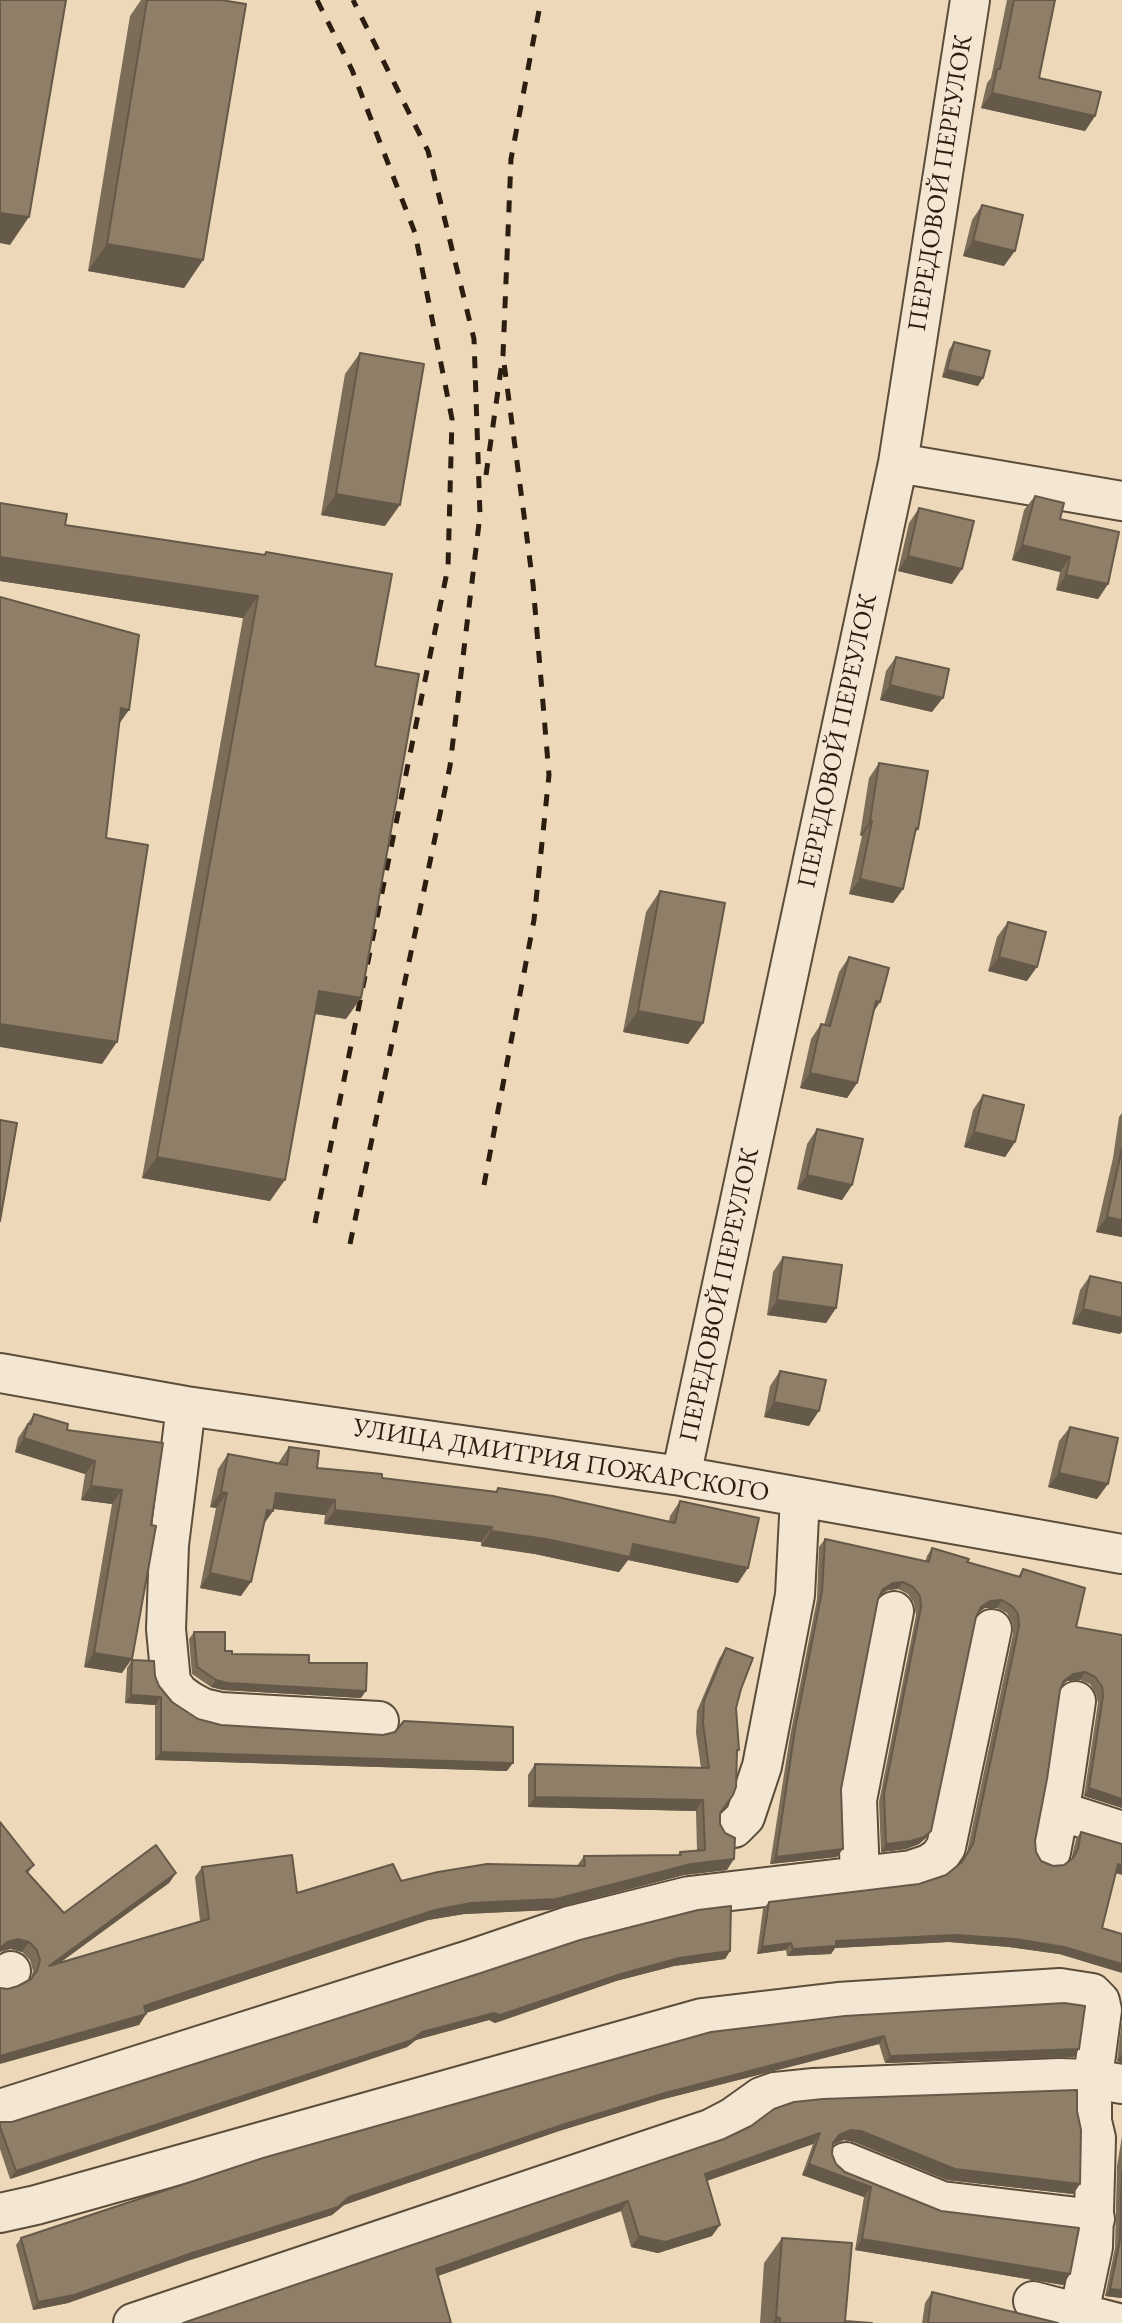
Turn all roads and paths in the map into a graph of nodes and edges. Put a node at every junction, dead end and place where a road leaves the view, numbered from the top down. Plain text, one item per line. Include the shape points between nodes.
1 (970, 0) edge
2 (898, 463) junction
3 (1122, 501) edge
4 (0, 1373) edge
5 (186, 1406) junction
6 (681, 1476) junction
7 (800, 1497) junction
8 (1122, 1554) edge
9 (894, 1611) dead end
10 (992, 1629) dead end
11 (1076, 1701) dead end
12 (379, 1721) dead end
13 (1060, 1811) junction
14 (734, 1828) dead end
15 (1122, 1831) edge
16 (1051, 1852) dead end
17 (860, 1876) junction
18 (1107, 2081) edge
19 (0, 2109) edge
20 (846, 2162) dead end
21 (1104, 2211) edge
22 (0, 2213) edge
23 (1033, 2301) dead end
24 (1079, 2313) junction
25 (133, 2323) edge
26 (1118, 2323) edge

1 - 2 street, ПЕРЕДОВОЙ ПЕРЕУЛОК
2 - 3 street
2 - 6 street, ПЕРЕДОВОЙ ПЕРЕУЛОК
4 - 5 street, УЛИЦА ДМИТРИЯ ПОЖАРСКОГО
5 - 6 street, УЛИЦА ДМИТРИЯ ПОЖАРСКОГО
5 - 12 street via 169,1545 166,1629 172,1682 190,1701 220,1712
6 - 7 street, УЛИЦА ДМИТРИЯ ПОЖАРСКОГО
7 - 8 street, УЛИЦА ДМИТРИЯ ПОЖАРСКОГО
7 - 14 street via 795,1595 762,1766 745,1817
9 - 17 street via 857,1800
10 - 17 street via 946,1847 929,1864
11 - 13 street
13 - 15 street
13 - 16 street
17 - 19 street via 689,1896 569,1926
18 - 21 street via 1092,2121
18 - 22 street via 1102,2010 1097,1996 1081,1990 838,2002 702,2018
18 - 25 street via 775,2092 710,2129
20 - 21 street via 942,2201
21 - 24 street
23 - 24 street
24 - 26 street

